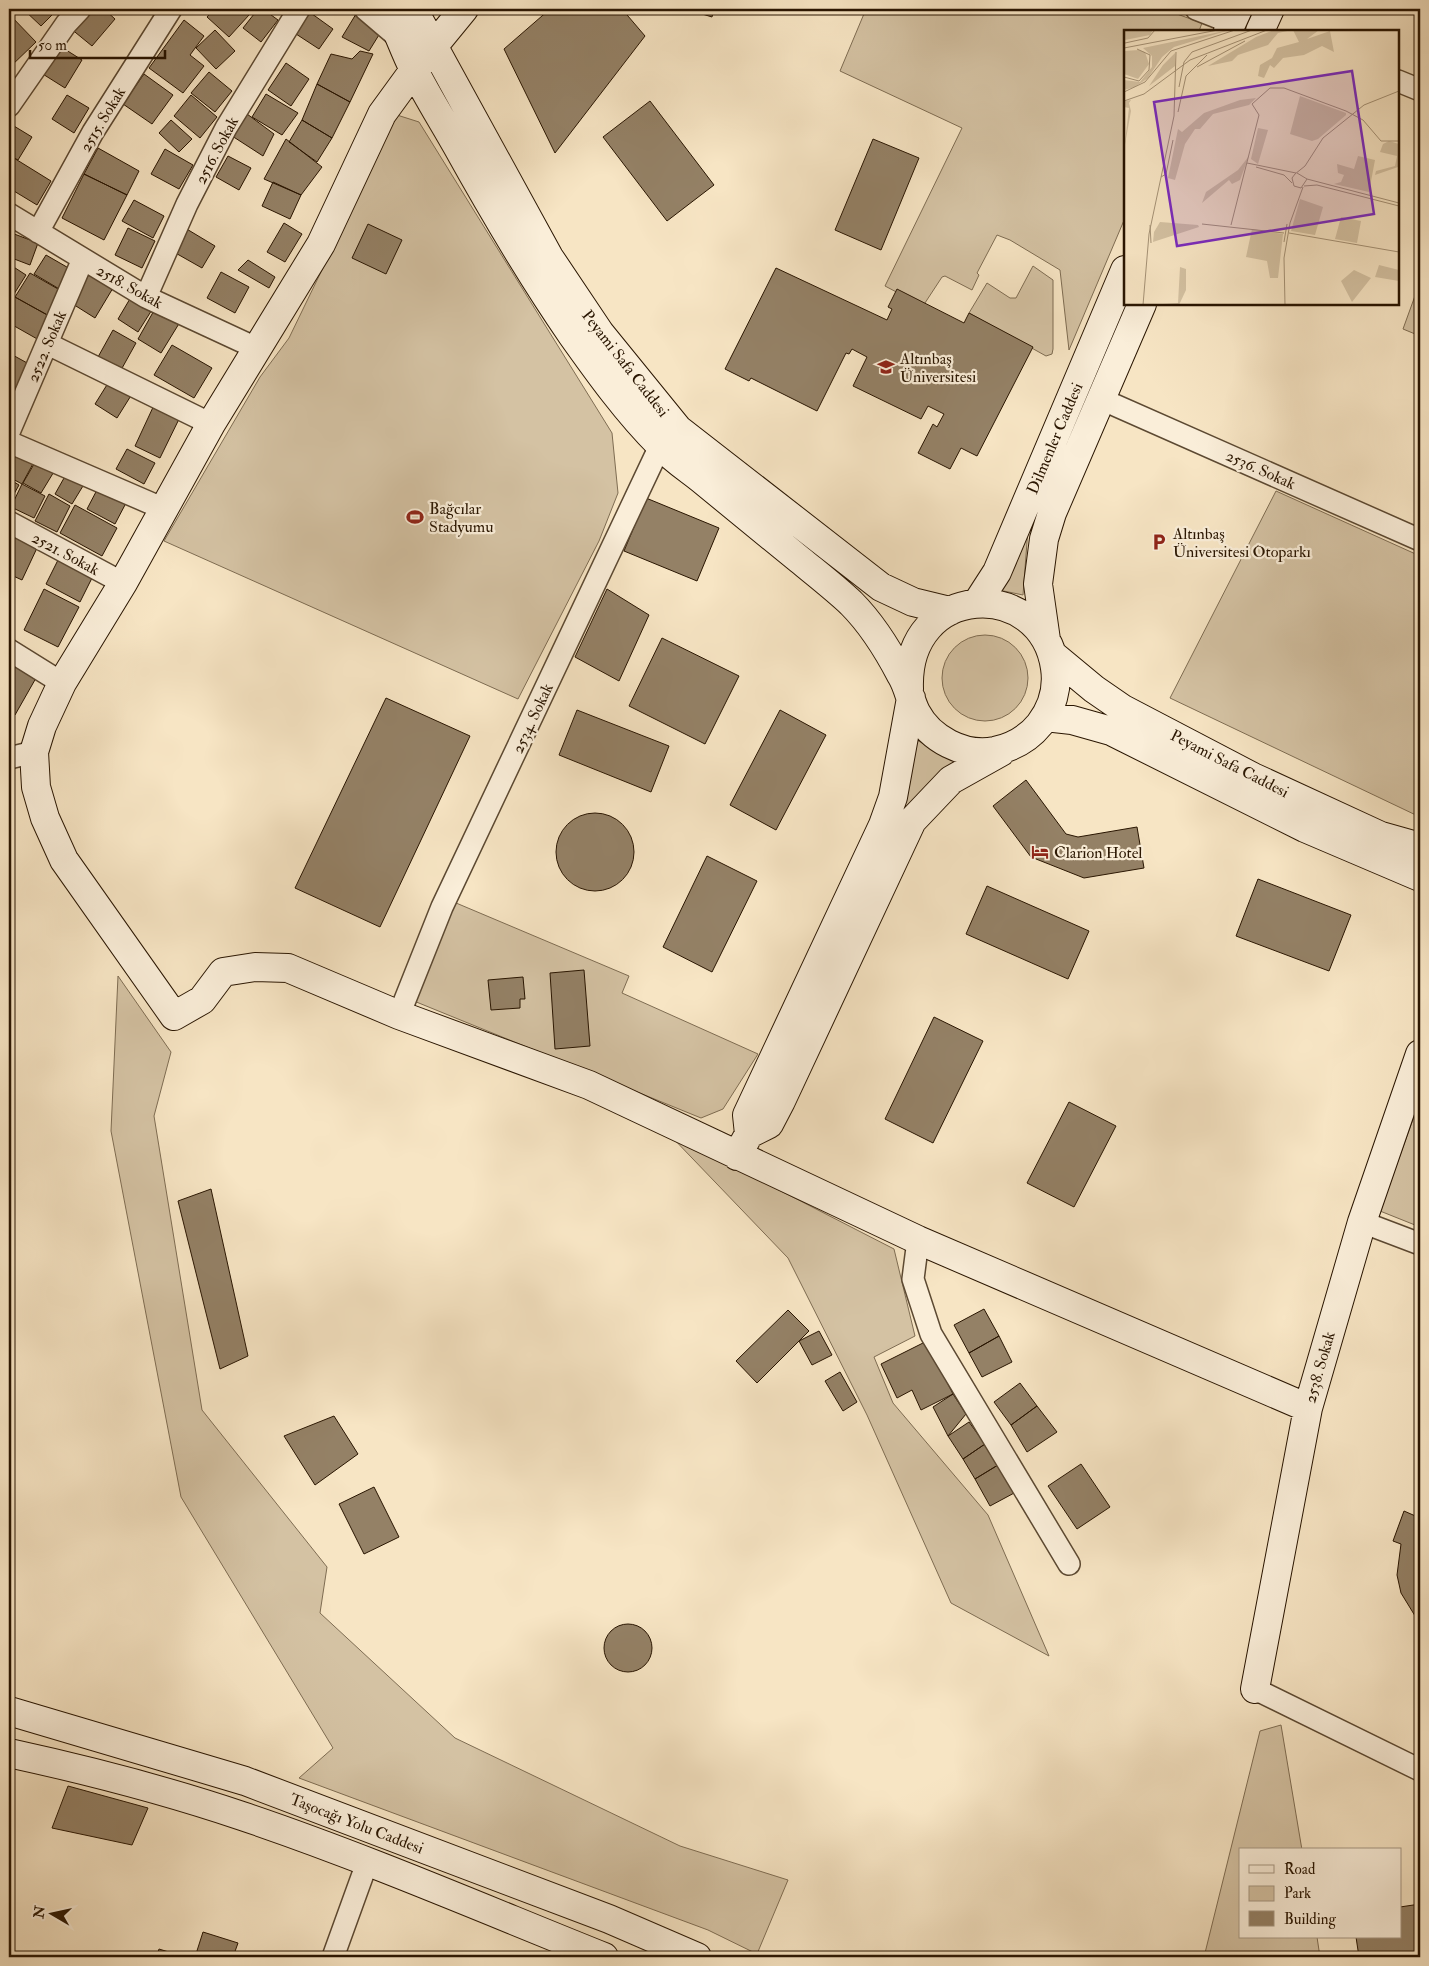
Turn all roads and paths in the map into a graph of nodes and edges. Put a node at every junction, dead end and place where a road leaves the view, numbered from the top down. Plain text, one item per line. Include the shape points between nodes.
1 (80, 9) edge
2 (171, 9) edge
3 (299, 9) edge
4 (365, 9) edge
5 (387, 9) edge
6 (412, 9) edge
7 (464, 9) edge
8 (1196, 9) edge
9 (1233, 21) edge
10 (403, 41) junction
11 (432, 47) junction
12 (414, 70) junction
13 (1399, 81) edge
14 (1420, 90) edge
15 (9, 106) edge
16 (9, 214) edge
17 (38, 232) junction
18 (83, 259) junction
19 (1124, 272) edge
20 (146, 297) junction
21 (1142, 305) edge
22 (48, 344) junction
23 (256, 348) junction
24 (1101, 399) junction
25 (210, 424) junction
26 (9, 432) edge
27 (669, 437) junction
28 (9, 442) edge
29 (164, 509) junction
30 (9, 522) edge
31 (1420, 540) edge
32 (123, 583) junction
33 (977, 604) junction
34 (950, 611) junction
35 (1049, 647) junction
36 (9, 650) edge
37 (62, 683) junction
38 (910, 694) junction
39 (1046, 717) junction
40 (1012, 746) junction
41 (21, 755) edge
42 (1420, 847) edge
43 (1420, 876) edge
44 (399, 1014) junction
45 (1420, 1054) edge
46 (743, 1145) junction
47 (1362, 1222) junction
48 (918, 1240) junction
49 (1420, 1244) edge
50 (1308, 1408) junction
51 (1070, 1564) dead end
52 (1255, 1689) joint
53 (9, 1711) edge
54 (9, 1742) edge
55 (9, 1752) edge
56 (84, 1769) junction
57 (1420, 1770) edge
58 (362, 1825) junction
59 (367, 1863) junction
60 (681, 1954) edge
61 (333, 1957) edge
62 (604, 1957) edge

1 - 15 street
2 - 17 street, 2515. Sokak via 93,132
3 - 20 street, 2516. Sokak via 226,128 187,204
4 - 10 street
5 - 10 street
6 - 11 street, Peyami Safa Caddesi
7 - 11 street
8 - 9 street
10 - 12 street
11 - 12 street
11 - 27 street, Peyami Safa Caddesi via 549,257
12 - 23 street via 382,114 321,244
12 - 27 street via 502,228 546,297 606,383
13 - 14 street
16 - 17 street, 2518. Sokak
17 - 18 street, 2518. Sokak
18 - 20 street, 2518. Sokak
18 - 22 street, 2522. Sokak
19 - 33 street, Dilmenler Caddesi via 1001,562
20 - 23 street, 2518. Sokak
21 - 24 street, Dilmenler Caddesi
22 - 25 street
22 - 26 street, 2522. Sokak
23 - 25 street
24 - 31 street, 2536. Sokak
24 - 35 street, Dilmenler Caddesi via 1044,539 1038,584
25 - 29 street
27 - 34 street, Peyami Safa Caddesi via 881,587 912,602
27 - 38 street via 853,605 882,642
27 - 44 street, 2534. Sokak via 442,906
28 - 29 street
29 - 32 street
30 - 32 street, 2521. Sokak
32 - 37 street
33 - 34 street
33 - 35 street via 996,604 1015,611 1031,622
34 - 38 street via 930,625 919,638 908,672
35 - 39 street via 1056,686
35 - 42 street, Peyami Safa Caddesi via 1094,689 1123,709 1253,777 1381,836
36 - 37 street
37 - 41 street via 42,726
38 - 40 street via 928,730 947,743 968,751 983,752
38 - 46 street via 893,797 883,825 747,1115
39 - 40 street
39 - 43 street, Peyami Safa Caddesi via 1072,720 1111,731 1305,828
40 - 46 street via 952,780 912,821 781,1101 768,1124
41 - 44 street via 64,860 174,1016 202,1000 222,972 255,967 288,968
44 - 46 street
45 - 47 street, 2538. Sokak
46 - 48 street
47 - 49 street
47 - 50 street, 2538. Sokak
48 - 50 street
48 - 51 street via 913,1279 931,1334
50 - 52 street, 2538. Sokak
52 - 57 street
53 - 58 street, Taşocağı Yolu Caddesi via 245,1781
54 - 56 street
55 - 56 street, Taşocağı Yolu Caddesi
56 - 59 street, Taşocağı Yolu Caddesi via 241,1816
58 - 59 street via 370,1846
58 - 60 street, Taşocağı Yolu Caddesi via 609,1919
59 - 61 street
59 - 62 street, Taşocağı Yolu Caddesi

